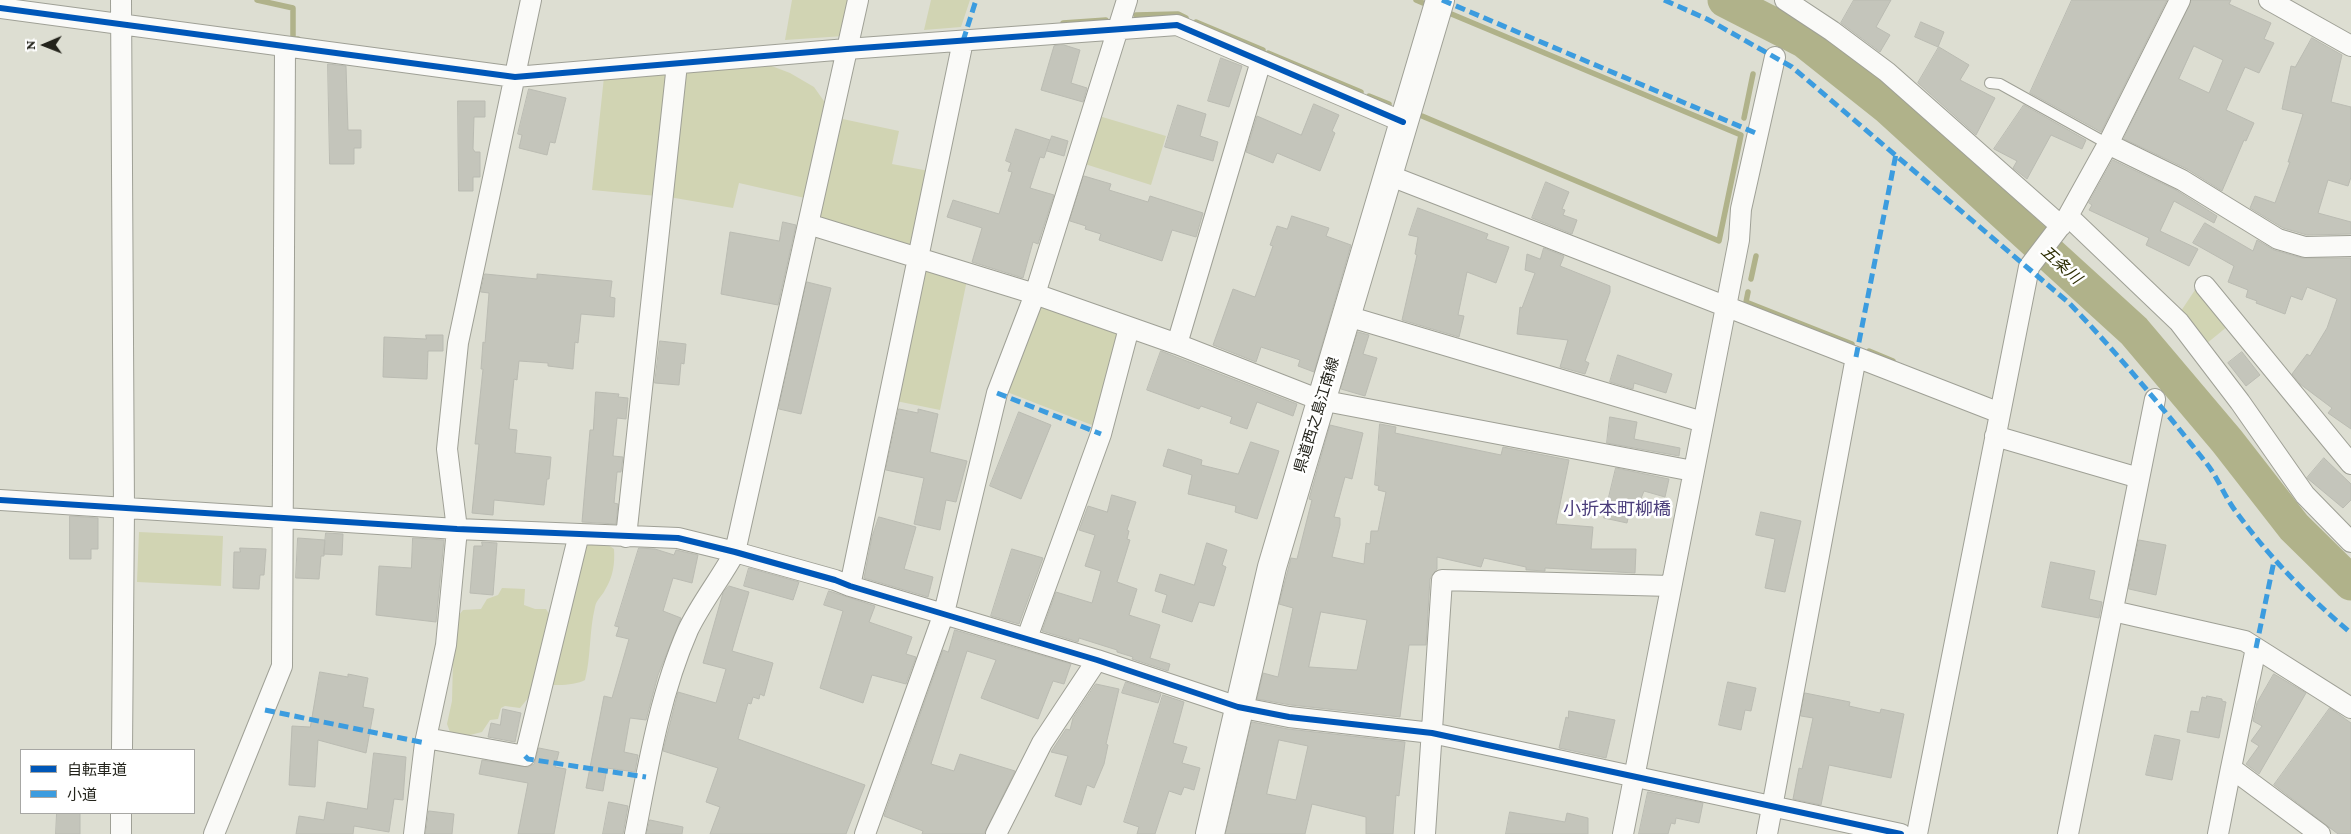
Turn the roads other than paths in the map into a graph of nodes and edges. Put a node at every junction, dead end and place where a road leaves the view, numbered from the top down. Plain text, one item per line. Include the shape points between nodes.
1 (121, 0) edge
2 (531, 0) edge
3 (858, 0) edge
4 (1128, 0) edge
5 (1440, 0) edge
6 (1785, 0) edge
7 (2180, 0) edge
8 (2269, 0) edge
9 (0, 8) edge
10 (122, 25) junction
11 (1119, 29) junction
12 (2349, 39) edge
13 (963, 41) junction
14 (285, 47) junction
15 (847, 49) junction
16 (1775, 57) dead end
17 (1261, 61) junction
18 (677, 64) junction
19 (515, 77) junction
20 (1990, 83) dead end
21 (1403, 122) junction
22 (2108, 144) junction
23 (1388, 175) junction
24 (2063, 223) junction
25 (808, 224) junction
26 (2351, 246) edge
27 (918, 258) junction
28 (2205, 286) dead end
29 (1035, 294) junction
30 (1725, 306) junction
31 (1347, 316) junction
32 (1129, 328) junction
33 (1177, 344) junction
34 (1856, 357) junction
35 (2155, 399) dead end
36 (1320, 400) junction
37 (2000, 413) junction
38 (1702, 422) junction
39 (1995, 436) junction
40 (2351, 464) edge
41 (1693, 471) junction
42 (2139, 478) junction
43 (0, 500) edge
44 (124, 508) junction
45 (283, 518) junction
46 (457, 529) junction
47 (579, 534) junction
48 (626, 537) junction
49 (2351, 541) edge
50 (736, 552) junction
51 (850, 586) junction
52 (1671, 586) junction
53 (2113, 611) junction
54 (944, 613) junction
55 (1027, 638) junction
56 (2256, 648) junction
57 (1098, 660) junction
58 (1238, 707) junction
59 (2351, 708) edge
60 (1432, 733) junction
61 (426, 738) junction
62 (122, 749) edge
63 (2231, 768) junction
64 (1634, 776) junction
65 (1772, 806) junction
66 (122, 814) edge
67 (121, 834) edge
68 (214, 834) edge
69 (414, 834) edge
70 (635, 834) edge
71 (865, 834) edge
72 (996, 834) edge
73 (1210, 834) edge
74 (1425, 834) edge
75 (1623, 834) edge
76 (1767, 834) edge
77 (1900, 834) edge
78 (1917, 834) edge
79 (2068, 834) edge
80 (2218, 834) edge
81 (2320, 834) edge

1 - 10 street
2 - 19 street
3 - 15 street
4 - 11 street
5 - 21 main road, 県道西之島江南線
6 - 24 street via 1887,72
7 - 22 street
8 - 12 street
9 - 10 street
10 - 14 street
10 - 44 street
11 - 13 street
11 - 17 street via 1178,25
11 - 29 street
13 - 15 street
13 - 27 street
14 - 19 street
14 - 45 street
15 - 18 street
15 - 25 street
16 - 30 street via 1741,209
17 - 21 street
17 - 33 street
18 - 19 street
18 - 48 street
19 - 46 street via 458,343 447,449
20 - 22 lane via 2000,84
21 - 23 main road, 県道西之島江南線
22 - 24 street
22 - 26 street via 2182,180 2278,238 2305,247
23 - 30 street
23 - 31 main road, 県道西之島江南線
24 - 37 street via 2030,262
24 - 49 street via 2179,322 2305,495
25 - 27 street
25 - 50 street
27 - 29 street
27 - 51 street
28 - 40 street
29 - 32 street
29 - 54 street via 998,393
30 - 34 street
30 - 38 street
31 - 36 main road, 県道西之島江南線
31 - 38 street
32 - 33 street
32 - 55 street via 1101,434
33 - 36 street
34 - 37 street
34 - 65 street
35 - 42 street
36 - 41 street
36 - 58 main road, 県道西之島江南線 via 1272,567
37 - 39 street
38 - 41 street
39 - 42 street
39 - 78 street
41 - 52 street
42 - 53 street
43 - 44 street
44 - 45 street
44 - 62 street
45 - 46 street
45 - 68 street via 282,666
46 - 47 street
46 - 61 street via 446,645
47 - 48 street
47 - 61 street via 524,756
48 - 50 street via 678,538
50 - 51 street
50 - 70 street via 689,628 674,664
51 - 54 street
52 - 60 street via 1442,580
52 - 64 street
53 - 56 street via 2245,641
53 - 79 street
54 - 55 street
54 - 71 street
55 - 57 street
56 - 59 street
56 - 63 street
57 - 58 street
57 - 72 street via 1042,743
58 - 60 street via 1331,723
58 - 73 main road, 県道西之島江南線
60 - 64 street
60 - 74 street
61 - 69 street
63 - 80 street
63 - 81 street
64 - 65 street
64 - 75 street
65 - 76 street
65 - 77 street
66 - 67 street

